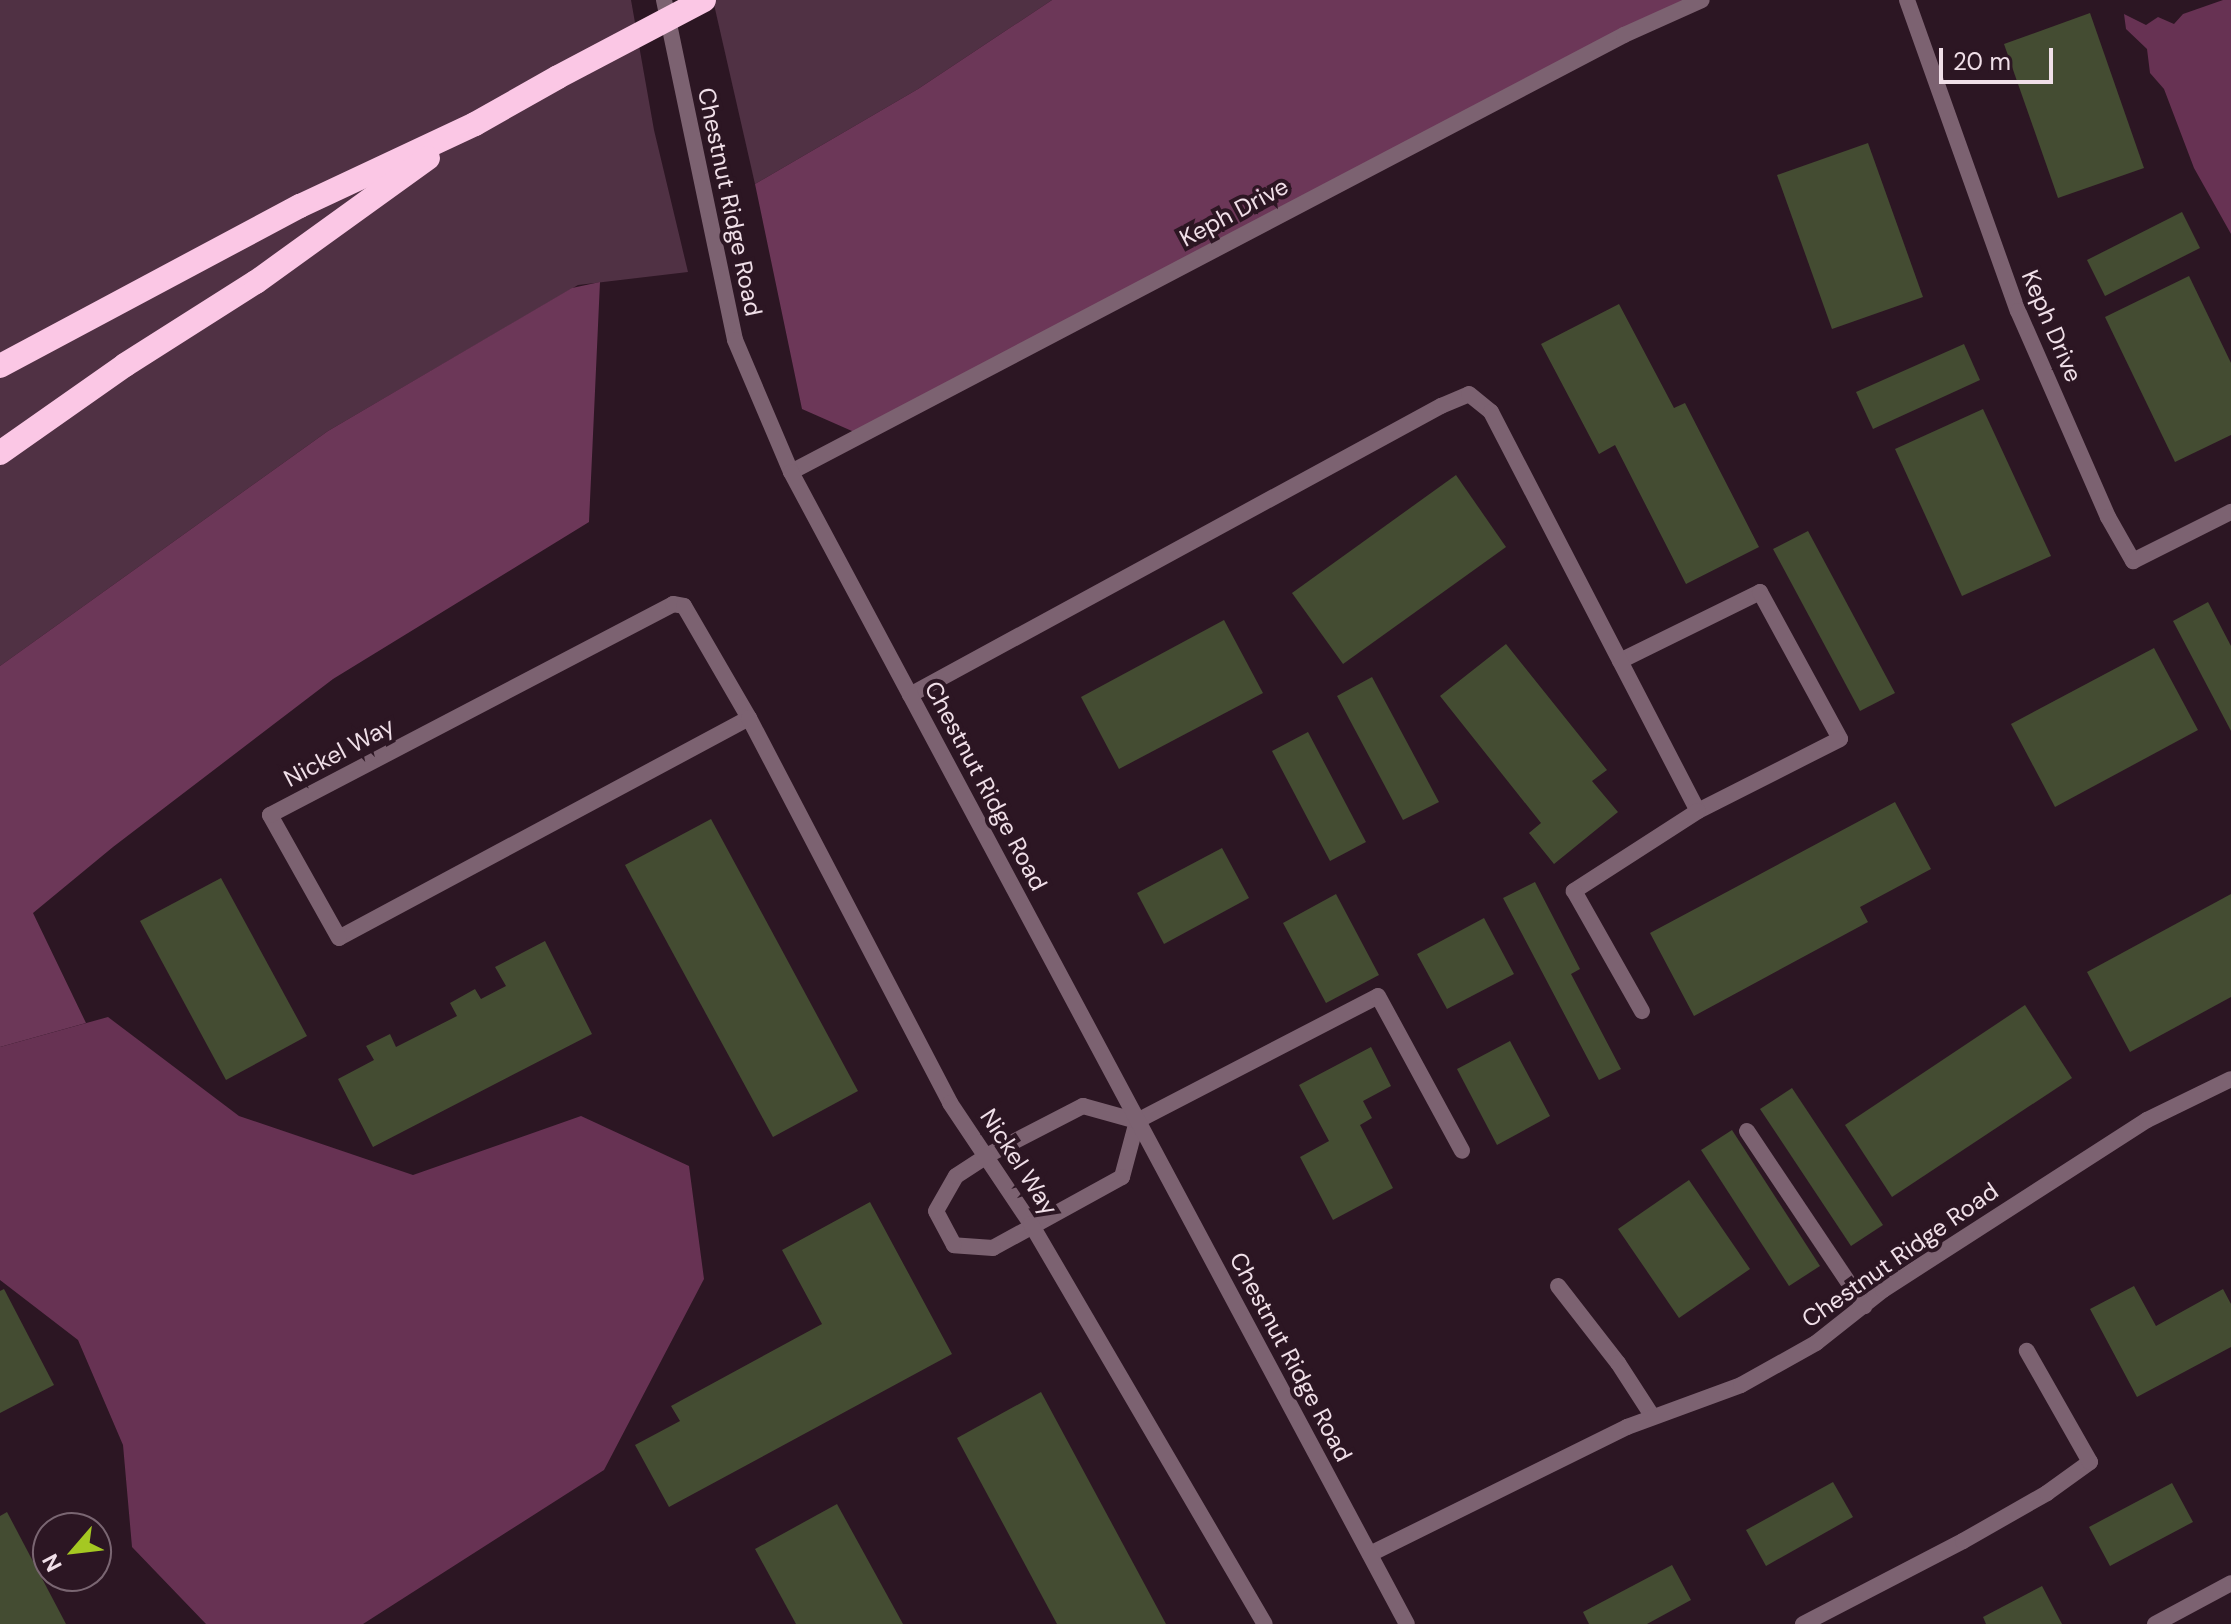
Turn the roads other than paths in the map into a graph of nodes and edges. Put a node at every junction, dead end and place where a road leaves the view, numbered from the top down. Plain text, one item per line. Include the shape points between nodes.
1 (664, 0) edge
2 (704, 0) edge
3 (1702, 0) edge
4 (1907, 0) edge
5 (475, 124) junction
6 (0, 366) edge
7 (0, 453) edge
8 (791, 472) junction
9 (2231, 512) edge
10 (1620, 661) junction
11 (910, 695) junction
12 (749, 718) junction
13 (1698, 811) junction
14 (1642, 1011) dead end
15 (2231, 1079) edge
16 (1137, 1121) junction
17 (1747, 1131) dead end
18 (1462, 1151) dead end
19 (988, 1155) junction
20 (1031, 1224) junction
21 (1558, 1286) dead end
22 (1864, 1306) junction
23 (2027, 1351) dead end
24 (1653, 1417) junction
25 (1370, 1554) junction
26 (2231, 1583) edge
27 (1265, 1624) edge
28 (1407, 1624) edge
29 (1803, 1624) edge
30 (2155, 1624) edge

1 - 8 street, Chestnut Ridge Road via 735,340
2 - 5 highway, bridge
3 - 8 street, Keph Drive via 1581,57
4 - 9 street, Keph Drive via 2018,311 2108,517 2133,561
5 - 6 highway via 300,206
5 - 7 highway via 256,282 82,393
8 - 11 street, Chestnut Ridge Road
10 - 11 street via 1491,412 1469,394
10 - 13 street
10 - 13 street via 1760,592 1840,739
11 - 16 street, Chestnut Ridge Road
12 - 12 street, Nickel Way via 339,938 270,815 673,604 684,606
12 - 19 street, Nickel Way via 950,1103
13 - 14 street via 1574,891
15 - 22 street, Chestnut Ridge Road via 2147,1120
16 - 18 street via 1378,996
16 - 19 street via 1083,1106
16 - 20 street via 1122,1177
16 - 25 street, Chestnut Ridge Road
17 - 22 street
19 - 20 street, Nickel Way
19 - 20 street via 956,1176 936,1211 954,1245 993,1248
20 - 27 street, Nickel Way
21 - 24 street
22 - 24 street, Chestnut Ridge Road via 1816,1343 1741,1385
23 - 29 street via 2090,1462 1963,1541
24 - 25 street, Chestnut Ridge Road
25 - 28 street, Chestnut Ridge Road
26 - 30 street

